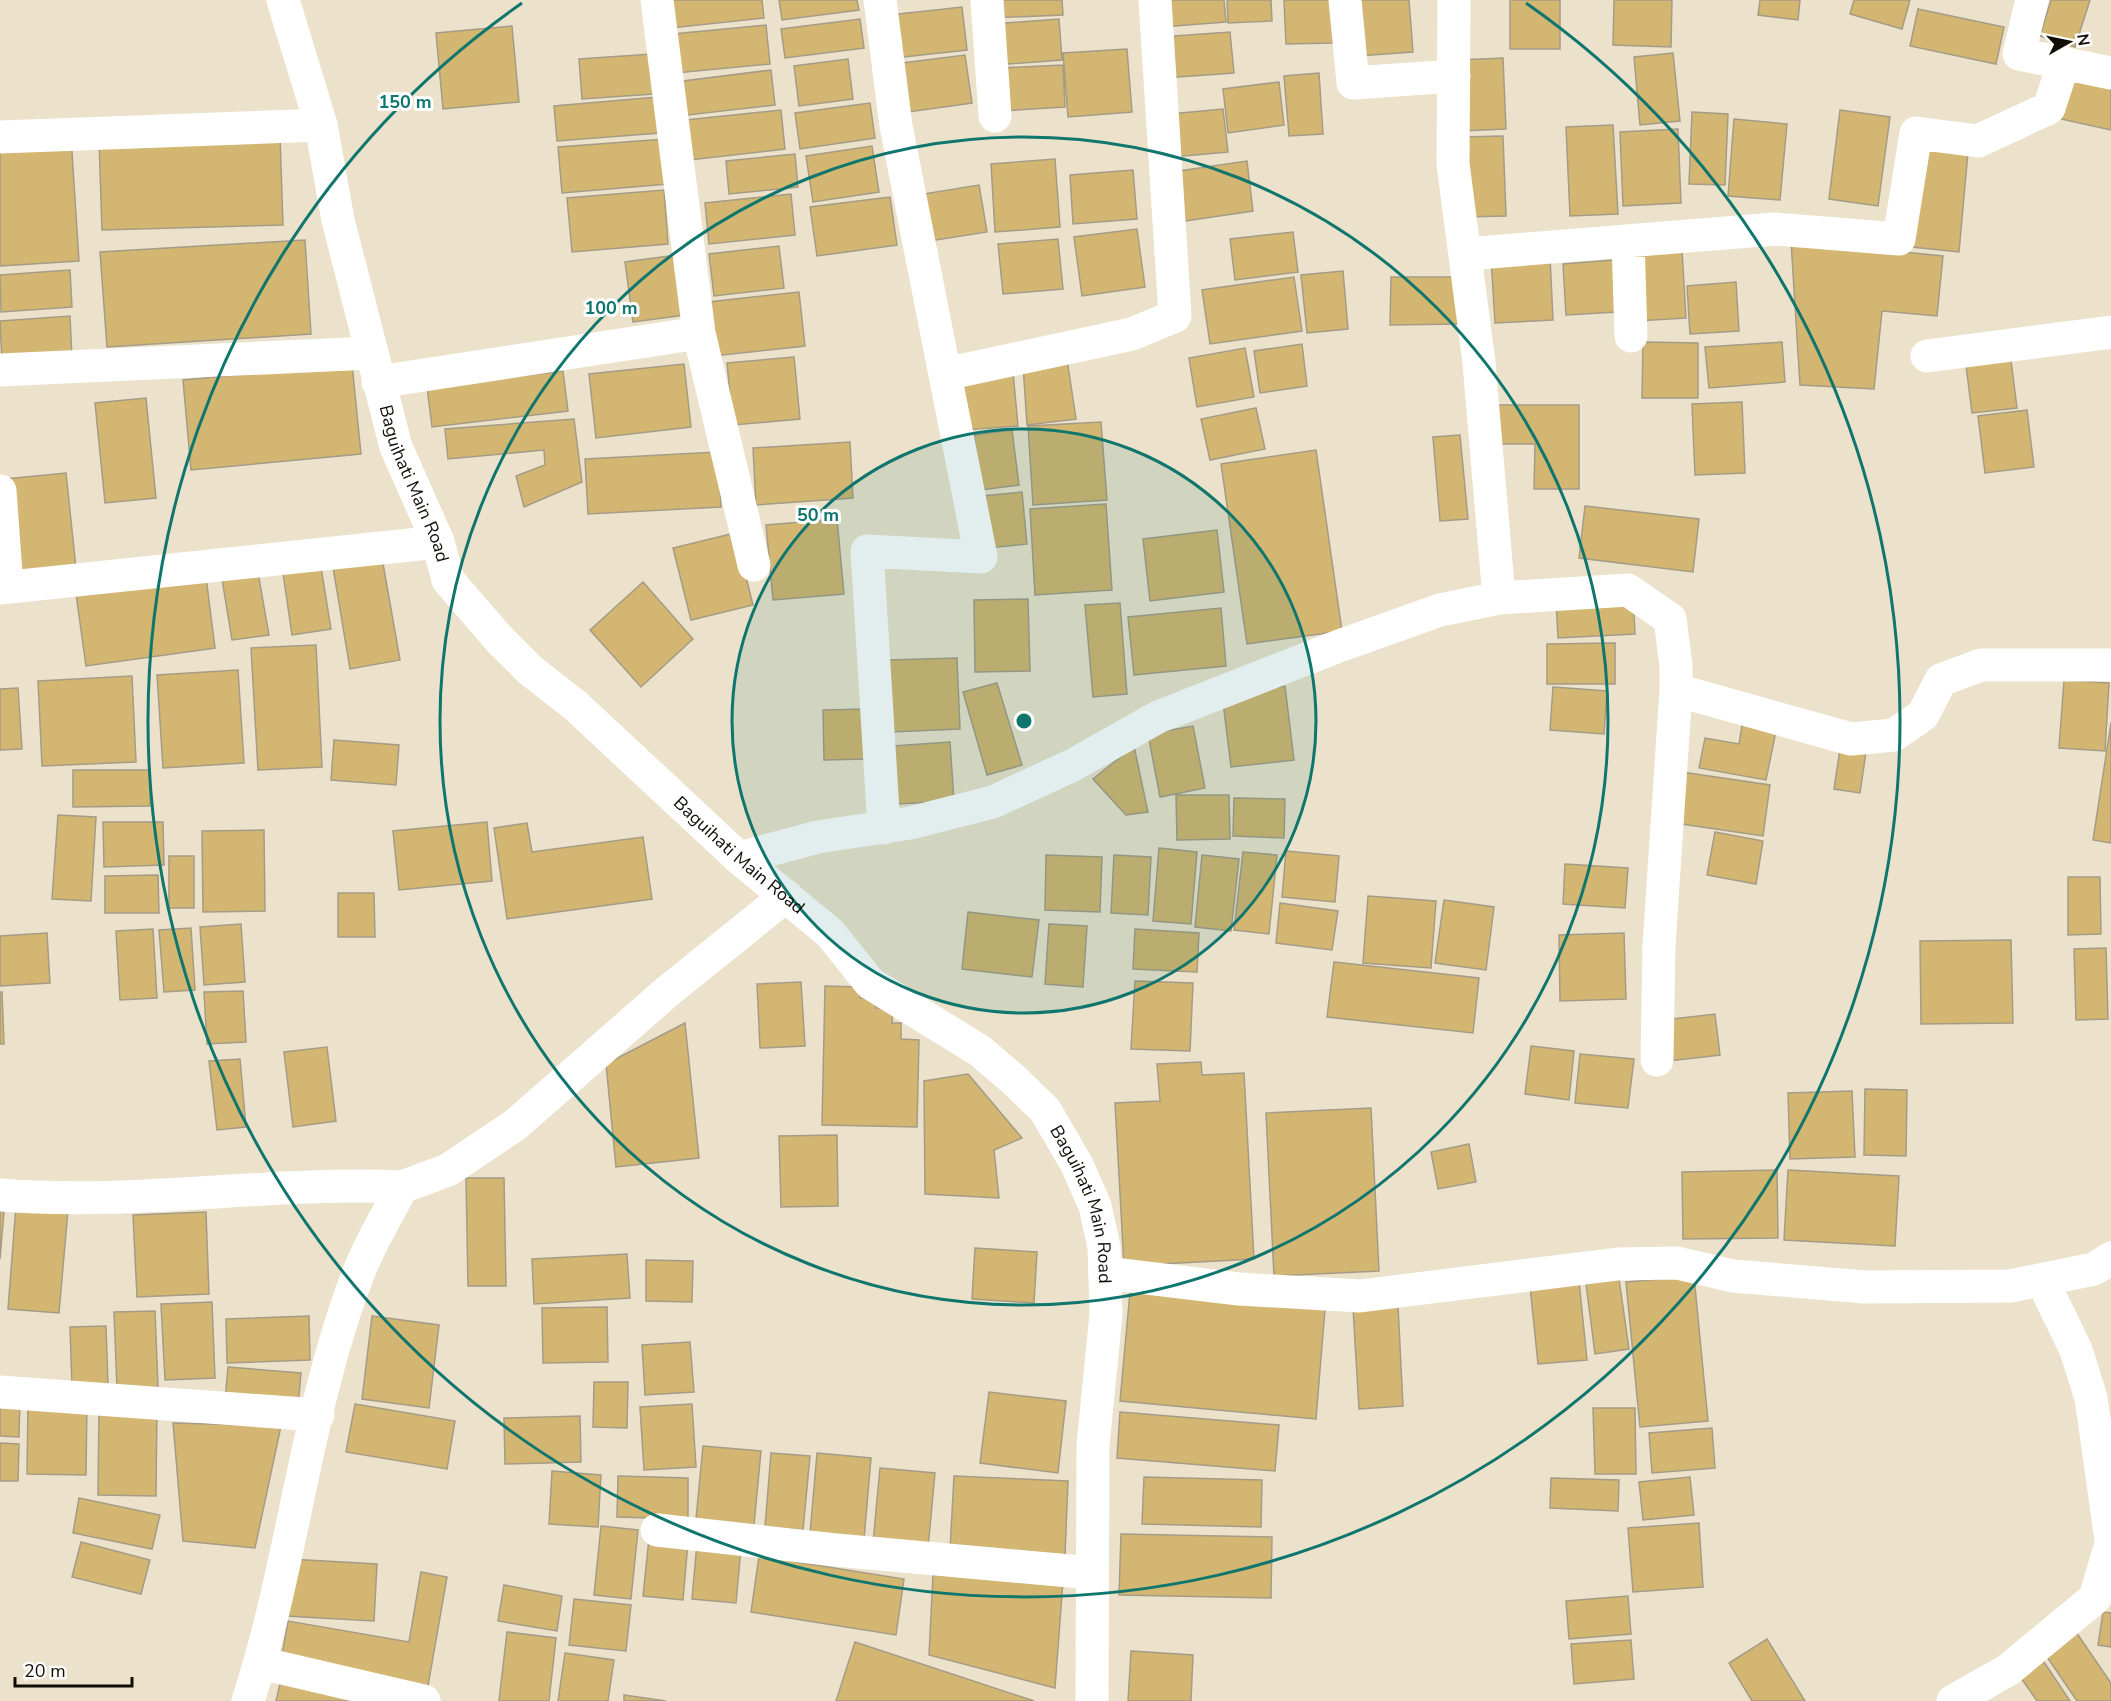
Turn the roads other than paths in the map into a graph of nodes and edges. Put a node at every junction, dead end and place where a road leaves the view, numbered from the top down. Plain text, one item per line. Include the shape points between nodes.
1 (283, 0) edge
2 (657, 0) edge
3 (880, 0) edge
4 (987, 0) edge
5 (1155, 0) edge
6 (1345, 0) edge
7 (1454, 0) edge
8 (2032, 0) edge
9 (2063, 65) junction
10 (2111, 73) edge
11 (1454, 76) junction
12 (995, 116) dead end
13 (321, 125) junction
14 (0, 137) edge
15 (1628, 241) junction
16 (1465, 254) junction
17 (2111, 332) edge
18 (699, 333) junction
19 (1631, 336) dead end
20 (1927, 356) dead end
21 (375, 368) junction
22 (0, 370) edge
23 (945, 374) junction
24 (0, 491) edge
25 (438, 542) junction
26 (754, 565) dead end
27 (3, 587) edge
28 (1499, 598) junction
29 (2111, 665) edge
30 (1676, 690) junction
31 (884, 828) junction
32 (739, 858) junction
33 (786, 896) junction
34 (1657, 1060) dead end
35 (402, 1187) junction
36 (0, 1195) edge
37 (2111, 1258) edge
38 (1105, 1273) junction
39 (2042, 1280) junction
40 (0, 1392) edge
41 (2101, 1400) edge
42 (318, 1415) junction
43 (657, 1530) dead end
44 (2109, 1554) edge
45 (1092, 1573) junction
46 (260, 1664) junction
47 (248, 1701) edge
48 (424, 1701) edge
49 (1092, 1701) edge
50 (1953, 1701) edge

1 - 13 street, Baguihati Main Road
2 - 18 street
3 - 23 street via 896,126
4 - 12 street
5 - 23 street via 1175,316 1132,334
6 - 11 street via 1353,83
7 - 11 street
8 - 9 street via 2019,54
9 - 10 street
9 - 15 street via 2049,108 1978,141 1916,133 1899,238 1775,229
11 - 16 street via 1453,164
13 - 14 street
13 - 21 street, Baguihati Main Road via 338,220
15 - 16 street
15 - 19 street
16 - 28 street via 1479,363
17 - 20 street
18 - 21 street
18 - 26 street
21 - 22 street
21 - 25 street, Baguihati Main Road via 396,447
23 - 31 street via 981,557 867,551
24 - 27 street
25 - 27 street
25 - 32 street, Baguihati Main Road via 448,580 499,639 641,764
28 - 30 street via 1628,590 1670,619
28 - 31 street via 1440,610 1169,713 1073,765 993,802
29 - 30 street via 1981,665 1941,680 1923,715 1894,735 1851,740
30 - 34 street via 1659,945
31 - 32 street via 818,837
32 - 33 street, Baguihati Main Road
33 - 35 street via 668,991 515,1125 448,1170
33 - 38 street, Baguihati Main Road via 830,933 870,983 980,1051 1046,1110 1095,1206
35 - 36 street via 337,1184 159,1196
35 - 42 street via 357,1276
37 - 39 street via 2094,1269
38 - 39 street via 1239,1289 1360,1296 1618,1264 1677,1263 1733,1276 1865,1287 2010,1286
38 - 45 street, Baguihati Main Road via 1106,1314 1093,1445
39 - 41 street
40 - 42 street
41 - 44 street
42 - 46 street
43 - 45 street
44 - 50 street via 2095,1598 2008,1670
45 - 49 street, Baguihati Main Road
46 - 47 street
46 - 48 street

